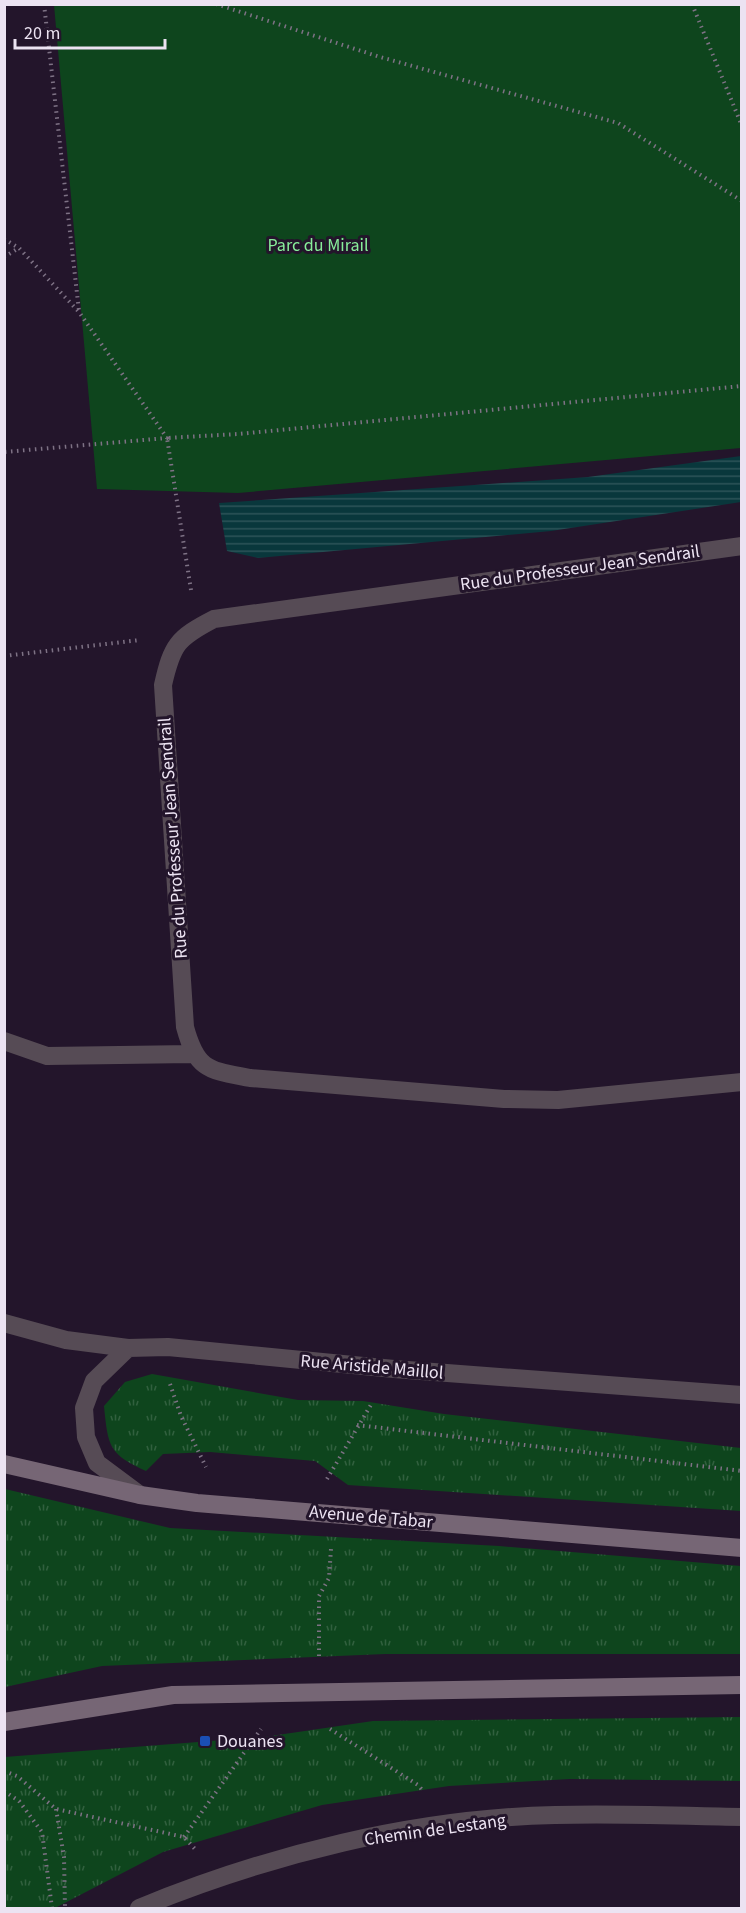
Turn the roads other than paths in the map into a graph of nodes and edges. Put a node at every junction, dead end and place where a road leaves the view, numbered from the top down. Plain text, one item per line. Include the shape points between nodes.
1 (741, 546) edge
2 (4, 1041) edge
3 (192, 1054) junction
4 (741, 1082) edge
5 (4, 1323) edge
6 (128, 1348) junction
7 (741, 1395) edge
8 (4, 1464) edge
9 (140, 1495) junction
10 (741, 1548) edge
11 (741, 1684) edge
12 (4, 1722) edge
13 (741, 1817) edge
14 (139, 1908) edge

1 - 3 street, Rue du Professeur Jean Sendrail via 214,619 186,633 169,656 163,686 185,1027
2 - 3 street via 47,1056
3 - 4 street via 212,1071 250,1078 504,1099 558,1100
5 - 6 street, Rue Aristide Maillol via 66,1340
6 - 7 street, Rue Aristide Maillol via 168,1347 394,1369
6 - 9 street via 94,1381 84,1408 86,1437 98,1463
8 - 9 main road, Avenue de Tabar
9 - 10 main road, Avenue de Tabar
11 - 12 main road via 173,1695
13 - 14 street, Chemin de Lestang via 553,1815 450,1824 314,1849 221,1877

